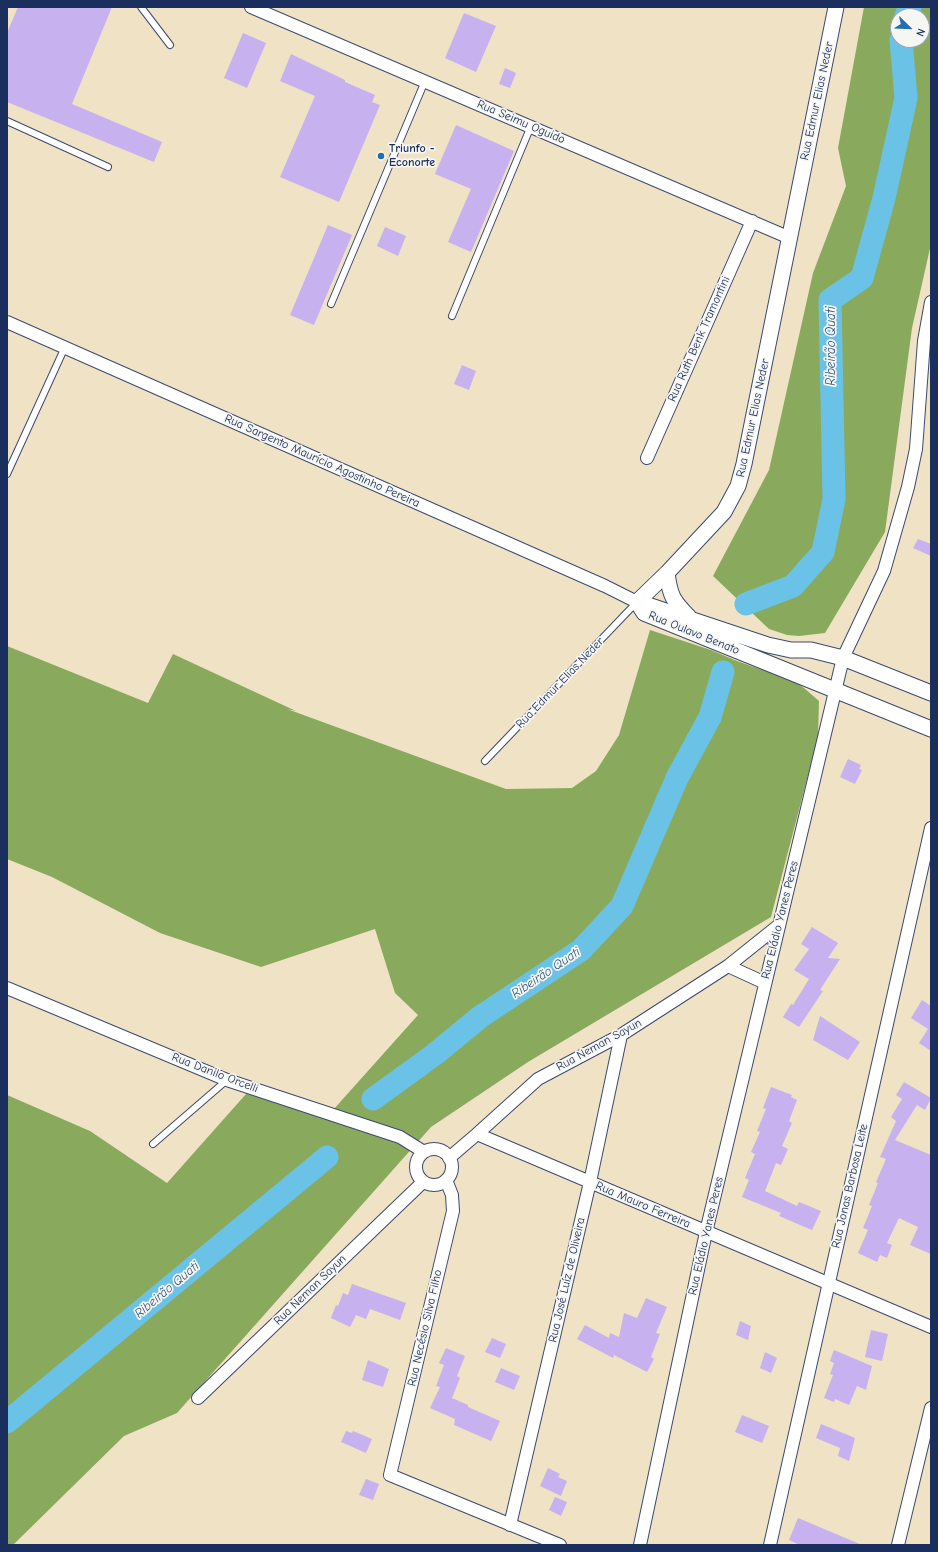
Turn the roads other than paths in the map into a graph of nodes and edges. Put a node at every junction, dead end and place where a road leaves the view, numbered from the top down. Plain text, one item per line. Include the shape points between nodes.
1 (141, 7) edge
2 (251, 7) edge
3 (836, 7) edge
4 (170, 45) dead end
5 (426, 81) junction
6 (7, 121) edge
7 (531, 126) junction
8 (108, 167) dead end
9 (752, 221) junction
10 (790, 238) junction
11 (931, 302) edge
12 (331, 304) dead end
13 (452, 316) dead end
14 (7, 322) edge
15 (65, 347) junction
16 (647, 458) dead end
17 (7, 474) edge
18 (667, 573) junction
19 (637, 602) junction
20 (692, 619) junction
21 (843, 658) junction
22 (836, 690) junction
23 (931, 693) edge
24 (931, 729) edge
25 (485, 761) dead end
26 (931, 828) edge
27 (778, 926) junction
28 (728, 966) junction
29 (765, 983) junction
30 (7, 988) edge
31 (621, 1035) junction
32 (227, 1080) junction
33 (477, 1134) junction
34 (153, 1144) dead end
35 (424, 1152) junction
36 (449, 1158) junction
37 (446, 1180) junction
38 (423, 1182) junction
39 (590, 1182) junction
40 (706, 1232) junction
41 (828, 1284) junction
42 (931, 1327) edge
43 (198, 1398) dead end
44 (931, 1408) edge
45 (510, 1525) junction
46 (560, 1545) edge
47 (640, 1545) edge
48 (770, 1545) edge
49 (898, 1545) edge

1 - 4 lane
2 - 5 street, Rua Seimu Oguido
3 - 10 street, Rua Edmur Elias Neder
5 - 7 street, Rua Seimu Oguido
5 - 12 lane
6 - 8 lane
7 - 9 street, Rua Seimu Oguido
7 - 13 lane
9 - 10 street, Rua Seimu Oguido
9 - 16 street, Rua Ruth Benk Tramontini
10 - 18 street, Rua Edmur Elias Neder via 738,486 724,512
11 - 21 street, Rua Eládio Yanes Peres via 924,341 916,449 908,487 884,570
14 - 15 street, Rua Sargento Maurício Agostinho Pereira
15 - 17 lane
15 - 19 street, Rua Sargento Maurício Agostinho Pereira
18 - 19 street, Rua Edmur Elias Neder
18 - 20 street via 669,593
19 - 20 street, Rua Oulavo Benato
19 - 22 street, Rua Oulavo Benato via 644,613
19 - 25 lane, Rua Edmur Elias Neder
20 - 21 street, Rua Oulavo Benato via 768,645 791,650 811,650
21 - 22 street, Rua Eládio Yanes Peres
21 - 23 street, Rua Oulavo Benato
22 - 24 street, Rua Oulavo Benato
22 - 27 street, Rua Eládio Yanes Peres
26 - 41 street, Rua Jonas Barbosa Leite
27 - 28 street, Rua Neman Sayun
27 - 29 street, Rua Eládio Yanes Peres
28 - 29 street
28 - 31 street, Rua Neman Sayun
29 - 40 street, Rua Eládio Yanes Peres
30 - 32 street, Rua Danilo Orcelli
31 - 33 street, Rua Neman Sayun via 538,1078
31 - 39 street, Rua José Luíz de Oliveira
32 - 34 lane
32 - 35 street, Rua Danilo Orcelli via 400,1137
33 - 36 street
33 - 39 street, Rua Mauro Ferreira
35 - 36 street via 440,1150
35 - 38 street via 416,1162 416,1173
36 - 37 street via 452,1168
37 - 38 street via 434,1186
37 - 45 street, Rua Necésio Silva Filho via 452,1195 453,1211 390,1475
38 - 43 street, Rua Neman Sayun
39 - 40 street, Rua Mauro Ferreira
39 - 45 street, Rua José Luíz de Oliveira
40 - 41 street, Rua Mauro Ferreira
40 - 47 street, Rua Eládio Yanes Peres
41 - 42 street, Rua Mauro Ferreira
41 - 48 street, Rua Jonas Barbosa Leite
44 - 49 street
45 - 46 street

